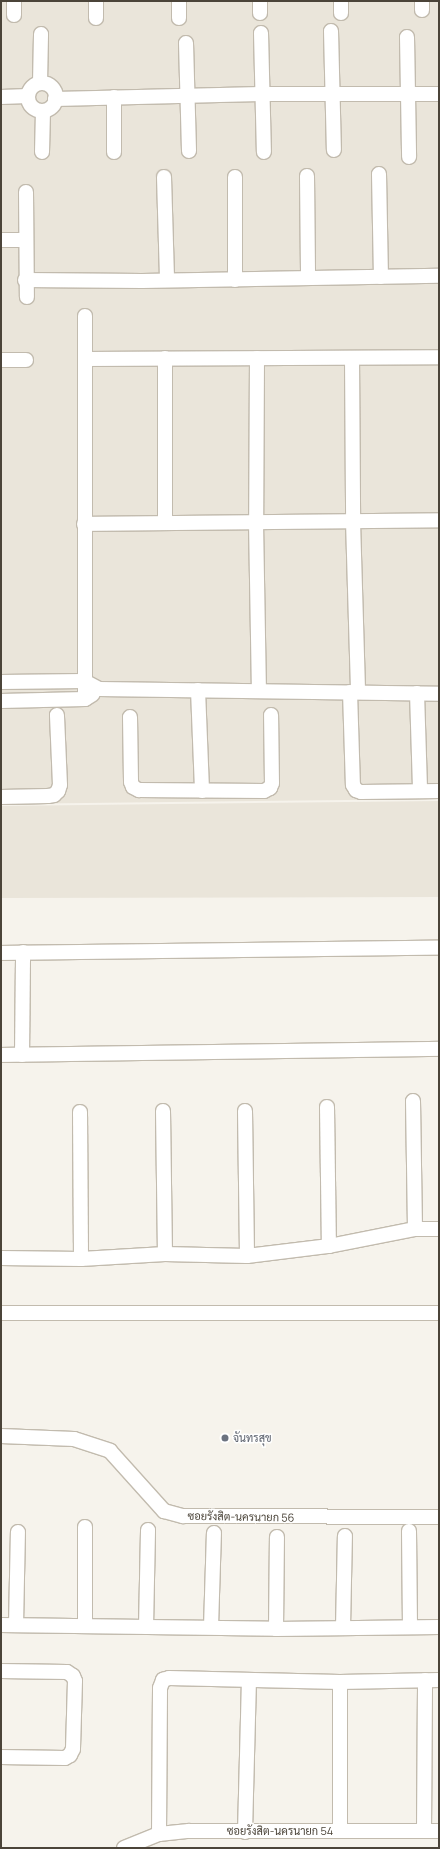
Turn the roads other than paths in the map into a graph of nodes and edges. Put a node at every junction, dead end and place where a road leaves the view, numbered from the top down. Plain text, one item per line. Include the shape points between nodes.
1 (96, 1) edge
2 (179, 1) edge
3 (96, 18) dead end
4 (179, 18) dead end
5 (330, 31) dead end
6 (260, 33) dead end
7 (41, 34) dead end
8 (407, 37) dead end
9 (186, 43) dead end
10 (40, 83) junction
11 (261, 94) junction
12 (334, 94) junction
13 (408, 94) junction
14 (439, 94) edge
15 (189, 95) junction
16 (28, 96) junction
17 (1, 97) edge
18 (114, 97) junction
19 (55, 99) junction
20 (43, 111) junction
21 (334, 150) dead end
22 (189, 151) dead end
23 (42, 152) dead end
24 (114, 152) dead end
25 (264, 152) dead end
26 (409, 157) dead end
27 (379, 174) dead end
28 (307, 176) dead end
29 (164, 177) dead end
30 (235, 177) dead end
31 (26, 192) dead end
32 (1, 240) edge
33 (26, 240) junction
34 (439, 276) edge
35 (381, 277) junction
36 (308, 278) junction
37 (25, 280) junction
38 (167, 280) junction
39 (235, 280) junction
40 (27, 297) dead end
41 (85, 316) dead end
42 (439, 357) edge
43 (165, 358) junction
44 (257, 358) junction
45 (352, 358) junction
46 (85, 359) junction
47 (1, 360) edge
48 (26, 360) dead end
49 (439, 520) edge
50 (353, 521) junction
51 (256, 522) junction
52 (165, 523) junction
53 (84, 524) junction
54 (84, 681) junction
55 (1, 682) edge
56 (99, 689) junction
57 (198, 690) junction
58 (259, 690) junction
59 (354, 692) junction
60 (417, 694) junction
61 (439, 694) edge
62 (85, 699) junction
63 (1, 701) edge
64 (57, 715) dead end
65 (271, 715) dead end
66 (130, 717) dead end
67 (202, 790) junction
68 (420, 791) junction
69 (439, 791) edge
70 (1, 797) edge
71 (439, 948) edge
72 (1, 952) edge
73 (23, 952) junction
74 (439, 1049) edge
75 (1, 1055) edge
76 (22, 1055) junction
77 (413, 1101) dead end
78 (327, 1107) dead end
79 (163, 1111) dead end
80 (245, 1111) dead end
81 (80, 1112) dead end
82 (415, 1229) junction
83 (439, 1229) edge
84 (330, 1246) junction
85 (165, 1254) junction
86 (247, 1256) junction
87 (1, 1258) edge
88 (81, 1259) junction
89 (1, 1312) edge
90 (439, 1313) edge
91 (1, 1436) edge
92 (439, 1517) edge
93 (85, 1528) dead end
94 (148, 1530) dead end
95 (410, 1531) dead end
96 (18, 1532) dead end
97 (214, 1533) dead end
98 (345, 1536) dead end
99 (278, 1537) dead end
100 (1, 1625) edge
101 (16, 1625) junction
102 (85, 1626) junction
103 (146, 1626) junction
104 (212, 1627) junction
105 (410, 1627) junction
106 (439, 1627) edge
107 (343, 1628) junction
108 (276, 1629) junction
109 (1, 1671) edge
110 (249, 1680) junction
111 (432, 1680) edge
112 (340, 1682) junction
113 (1, 1758) edge
114 (340, 1831) junction
115 (424, 1831) junction
116 (439, 1831) edge
117 (245, 1832) junction
118 (159, 1834) junction
119 (124, 1848) edge

1 - 3 street
2 - 4 street
5 - 12 street
6 - 11 street
7 - 10 street
8 - 13 street
9 - 15 street
10 - 16 street via 34,85
10 - 19 street via 48,84 54,89
11 - 12 street
11 - 15 street
11 - 25 street
12 - 13 street
12 - 21 street
13 - 14 street
13 - 26 street
15 - 18 street
15 - 22 street
16 - 17 street
16 - 20 street via 30,104
18 - 19 street
18 - 24 street
19 - 20 street via 50,108
20 - 23 street
27 - 35 street
28 - 36 street
29 - 38 street
30 - 39 street
31 - 33 street
32 - 33 street
33 - 37 street
34 - 35 street
35 - 36 street
36 - 39 street
37 - 38 street
37 - 40 street
38 - 39 street
41 - 46 street
42 - 45 street
43 - 44 street
43 - 46 street
43 - 52 street
44 - 45 street
44 - 51 street
45 - 50 street
46 - 53 street
47 - 48 street
49 - 50 street
50 - 51 street
50 - 59 street
51 - 52 street
51 - 58 street
52 - 53 street
53 - 54 street
54 - 55 street
54 - 56 street
54 - 62 street
56 - 57 street
56 - 62 street
57 - 58 street
57 - 67 street
58 - 59 street
59 - 60 street
59 - 68 street via 353,786 361,792
60 - 61 street
60 - 68 street
62 - 63 street
64 - 70 street via 60,785 58,791 48,796
65 - 67 street via 270,788 264,791
66 - 67 street via 133,787 139,790
68 - 69 street
71 - 73 street
72 - 73 street
73 - 76 street
74 - 76 street
75 - 76 street
77 - 82 street
78 - 84 street
79 - 85 street
80 - 86 street
81 - 88 street
82 - 83 street
82 - 84 street
84 - 86 street
85 - 86 street
85 - 88 street
87 - 88 street
89 - 90 street
91 - 92 street, ซอยรังสิต-นครนายก 56 via 74,1439 110,1451 164,1511 183,1516
93 - 102 street
94 - 103 street
95 - 105 street
96 - 101 street
97 - 104 street
98 - 107 street
99 - 108 street
100 - 101 street
101 - 102 street
102 - 103 street
103 - 104 street
104 - 108 street
105 - 106 street
105 - 107 street
107 - 108 street
109 - 113 street via 67,1672 75,1681 73,1749 70,1755 65,1758
110 - 112 street
110 - 117 street
110 - 118 street via 163,1680 160,1688
111 - 112 street
111 - 115 street
112 - 114 street
114 - 115 street, ซอยรังสิต-นครนายก 54
114 - 117 street, ซอยรังสิต-นครนายก 54
115 - 116 street, ซอยรังสิต-นครนายก 54
117 - 118 street, ซอยรังสิต-นครนายก 54 via 189,1831
118 - 119 street, ซอยรังสิต-นครนายก 54

